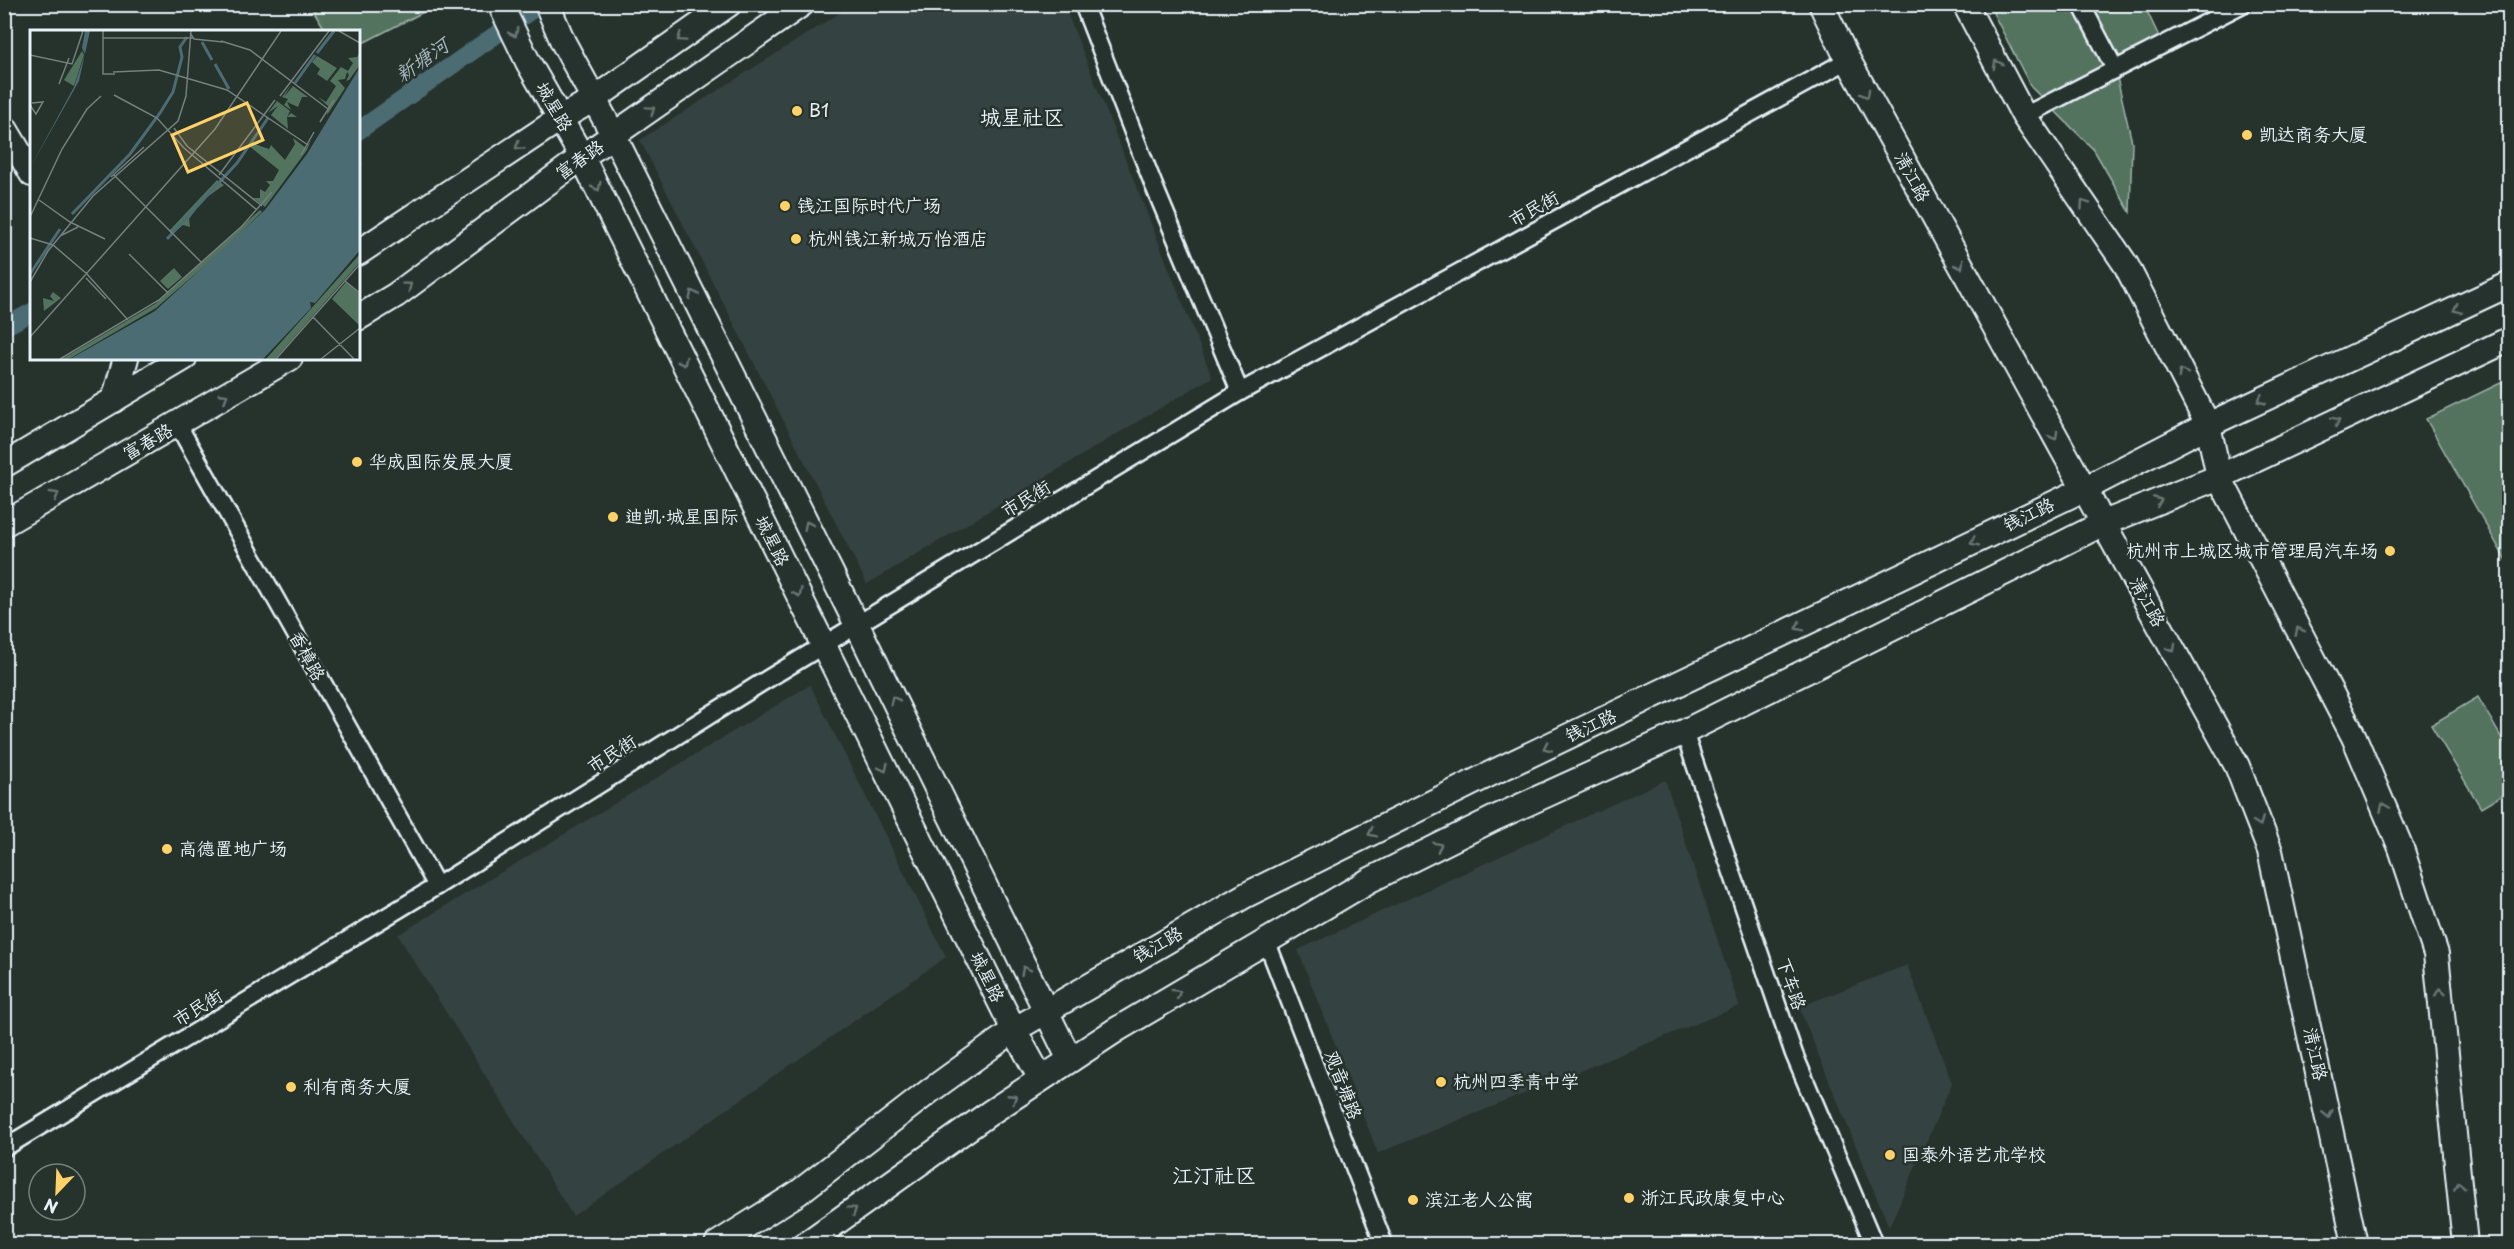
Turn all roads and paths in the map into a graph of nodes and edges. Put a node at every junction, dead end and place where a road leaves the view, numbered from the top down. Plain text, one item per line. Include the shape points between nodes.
1 (500, 4) edge
2 (547, 4) edge
3 (729, 4) edge
4 (802, 4) edge
5 (1083, 4) edge
6 (1821, 4) edge
7 (1965, 4) edge
8 (2081, 4) edge
9 (2243, 4) edge
10 (1848, 60) junction
11 (2115, 69) junction
12 (594, 99) junction
13 (2024, 116) junction
14 (561, 118) junction
15 (4, 127) edge
16 (614, 136) junction
17 (582, 158) junction
18 (30, 171) edge
19 (360, 253) edge
20 (2510, 284) edge
21 (360, 317) edge
22 (2510, 339) edge
23 (125, 360) edge
24 (178, 360) edge
25 (287, 360) edge
26 (1240, 392) junction
27 (114, 400) junction
28 (178, 425) junction
29 (2208, 425) junction
30 (4, 465) edge
31 (2219, 477) junction
32 (2084, 489) junction
33 (2104, 523) junction
34 (4, 524) edge
35 (857, 625) junction
36 (824, 645) junction
37 (1684, 732) junction
38 (437, 886) junction
39 (1266, 940) junction
40 (1045, 1011) junction
41 (1014, 1030) junction
42 (1070, 1060) junction
43 (1041, 1079) junction
44 (4, 1148) edge
45 (798, 1193) junction
46 (814, 1238) edge
47 (717, 1245) edge
48 (730, 1245) edge
49 (801, 1245) edge
50 (1384, 1245) edge
51 (1874, 1245) edge
52 (2355, 1245) edge
53 (2465, 1245) edge

1 -> 14 main road, 城星路
2 - 12 main road, 城星路
3 -> 12 main road
16 -> 4 main road, 富春路
5 - 26 street
6 - 10 main road, 清江路
13 -> 7 main road
8 - 11 street
9 - 11 street
10 - 26 street, 市民街
10 -> 32 main road, 清江路
11 - 13 street
12 - 14 main road
12 - 16 main road, 城星路
29 -> 13 main road via 2126,265
14 - 17 main road, 城星路
14 -> 19 main road
15 - 18 main road
16 - 17 main road, 富春路
35 -> 16 main road, 城星路
21 -> 17 main road, 富春路 via 396,296
17 -> 36 main road, 城星路
20 -> 29 main road, 钱江路
31 -> 22 main road
23 - 27 main road
24 - 27 main road
28 -> 25 main road, 富春路
26 - 35 street, 市民街
27 - 30 main road
34 -> 28 main road, 富春路
28 - 38 street, 香樟路
29 - 31 main road
29 - 32 main road, 钱江路
33 -> 31 main road
53 -> 31 main road via 2436,954 2402,848 2354,737
32 - 33 main road, 清江路
32 -> 40 main road, 钱江路 via 1256,890
33 - 37 main road
33 -> 52 main road, 清江路 via 2237,766 2270,851
35 - 36 street, 市民街
40 -> 35 main road, 城星路
36 - 38 street, 市民街
36 -> 41 main road, 城星路
39 -> 37 main road via 1370,880
37 - 51 street, 下车路 via 1794,1054
38 - 44 street, 市民街
42 -> 39 main road
39 - 50 street, 观音塘路
40 - 41 main road, 钱江路
40 - 42 main road, 城星路
41 - 43 main road, 城星路
41 - 45 main road, 钱江路
42 - 43 main road
46 -> 43 main road
45 - 47 main road, 钱江路
45 - 48 main road
46 - 49 main road

